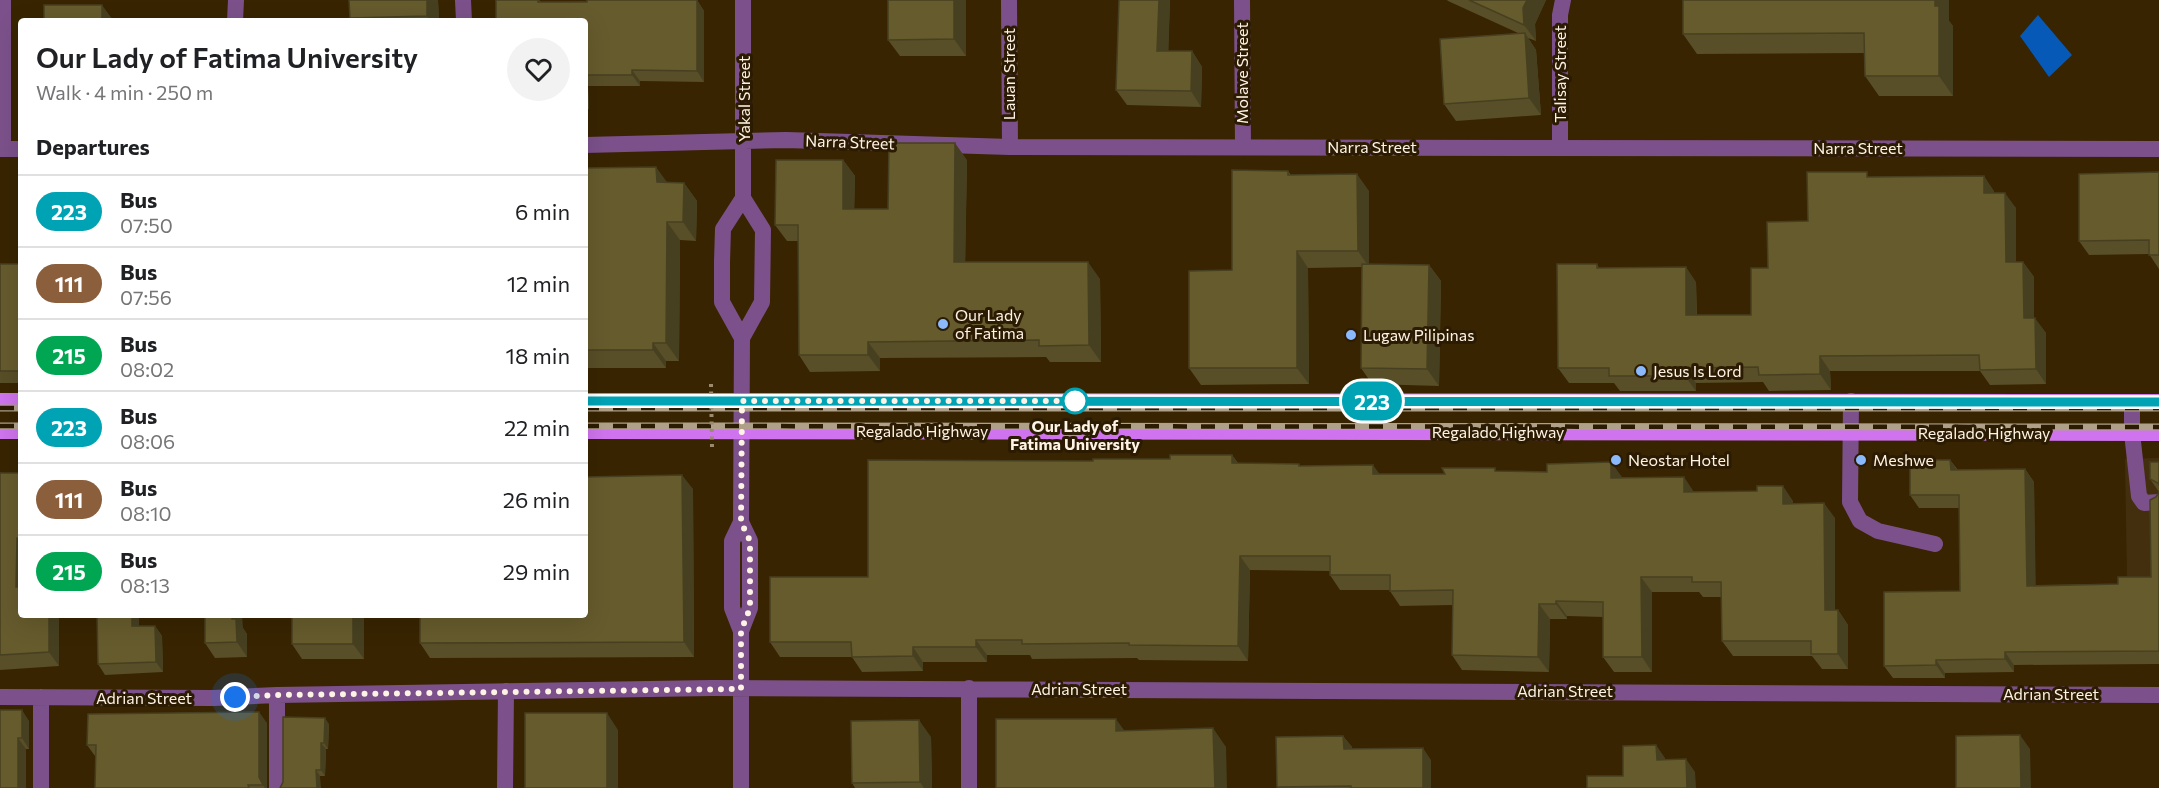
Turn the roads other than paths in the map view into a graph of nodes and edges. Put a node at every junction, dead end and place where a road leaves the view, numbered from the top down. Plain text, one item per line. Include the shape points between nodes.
1 (3, 0) edge
2 (236, 0) edge
3 (463, 0) edge
4 (744, 0) edge
5 (1009, 0) edge
6 (1242, 0) edge
7 (1563, 0) edge
8 (236, 18) edge
9 (464, 18) edge
10 (744, 141) junction
11 (588, 145) edge
12 (1010, 147) junction
13 (1242, 147) junction
14 (1560, 147) junction
15 (1, 149) edge
16 (18, 149) edge
17 (2159, 149) edge
18 (743, 198) junction
19 (742, 339) junction
20 (0, 401) edge
21 (18, 401) edge
22 (588, 401) edge
23 (742, 401) junction
24 (1851, 401) junction
25 (2132, 402) junction
26 (2159, 402) edge
27 (0, 430) edge
28 (18, 430) edge
29 (588, 431) edge
30 (741, 431) junction
31 (1851, 432) junction
32 (2132, 432) junction
33 (2159, 432) edge
34 (2159, 502) edge
35 (1935, 544) dead end
36 (969, 688) junction
37 (741, 689) junction
38 (506, 692) junction
39 (277, 695) junction
40 (2159, 695) edge
41 (0, 697) edge
42 (40, 697) junction
43 (40, 788) edge
44 (277, 788) edge
45 (505, 788) edge
46 (741, 788) edge
47 (969, 788) edge

1 - 15 street
2 - 8 street
3 - 9 street
4 - 10 street, Yakal Street
5 - 12 street, Lauan Street
6 - 13 street, Molave Street
7 - 14 street, Talisay Street
10 - 11 street, Narra Street
10 - 12 street, Narra Street
10 - 18 street, Yakal Street
12 - 13 street, Narra Street
13 - 14 street, Narra Street
14 - 17 street, Narra Street
15 - 16 street
18 - 19 street via 763,230 762,302
18 - 19 street via 723,230 722,262 722,302
19 - 23 street
20 - 21 main road
22 - 23 main road, Regalado Highway
23 - 24 main road, Regalado Highway
23 - 30 street
24 - 25 main road, Regalado Highway
24 - 31 street
25 - 26 main road, Regalado Highway
25 - 32 street
27 - 28 main road
29 - 30 main road, Regalado Highway
30 - 31 main road, Regalado Highway
30 - 37 street via 741,522 732,541 732,608 741,631
31 - 32 main road, Regalado Highway
31 - 35 street via 1850,502 1860,521 1878,531
32 - 33 main road, Regalado Highway
32 - 34 street via 2139,496 2144,503
36 - 37 street, Adrian Street
36 - 40 street, Adrian Street
36 - 47 street
37 - 38 street, Adrian Street
37 - 46 street
38 - 39 street, Adrian Street
38 - 45 street
39 - 42 street, Adrian Street
39 - 44 street
41 - 42 street, Adrian Street
42 - 43 street

